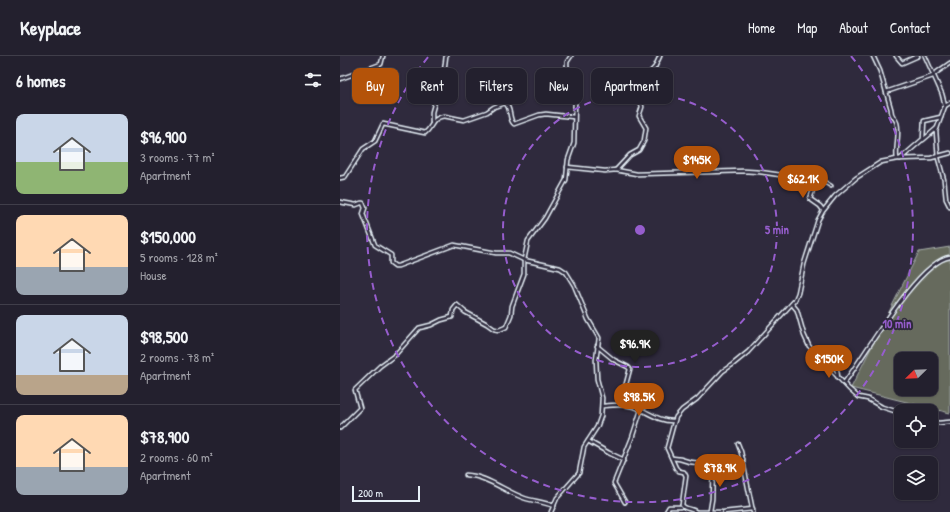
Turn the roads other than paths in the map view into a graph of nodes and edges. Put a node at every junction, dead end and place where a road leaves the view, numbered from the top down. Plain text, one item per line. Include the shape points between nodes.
1 (383, 56) edge
2 (446, 56) edge
3 (571, 56) edge
4 (660, 56) edge
5 (873, 56) edge
6 (896, 56) edge
7 (918, 56) edge
8 (925, 56) edge
9 (950, 63) edge
10 (933, 75) junction
11 (340, 79) edge
12 (886, 92) junction
13 (950, 103) edge
14 (946, 106) junction
15 (574, 117) junction
16 (941, 117) junction
17 (432, 122) junction
18 (937, 128) junction
19 (923, 140) junction
20 (950, 153) edge
21 (938, 157) junction
22 (899, 159) junction
23 (567, 167) junction
24 (616, 170) junction
25 (340, 178) edge
26 (816, 180) junction
27 (831, 186) dead end
28 (340, 202) edge
29 (950, 207) edge
30 (823, 211) junction
31 (950, 257) edge
32 (524, 260) junction
33 (792, 304) junction
34 (597, 346) junction
35 (815, 353) junction
36 (838, 378) junction
37 (844, 383) junction
38 (623, 405) junction
39 (602, 406) junction
40 (641, 410) junction
41 (894, 410) edge
42 (674, 421) junction
43 (950, 422) edge
44 (938, 424) edge
45 (340, 428) edge
46 (588, 441) junction
47 (738, 444) dead end
48 (672, 458) junction
49 (743, 459) junction
50 (624, 460) junction
51 (713, 464) junction
52 (466, 475) dead end
53 (625, 502) dead end
54 (554, 506) junction
55 (681, 506) junction
56 (679, 511) dead end
57 (710, 511) edge
58 (753, 511) edge
59 (551, 512) edge
60 (666, 512) edge
61 (697, 512) edge
62 (721, 512) edge
63 (724, 512) edge

1 - 11 street via 381,64
2 - 17 street via 432,112
3 - 15 street via 567,66 575,90
4 - 24 street via 642,80 640,116 646,128 644,141 639,150 630,155
5 - 12 street
6 - 7 street via 902,64
8 - 10 street
9 - 10 street
10 - 12 street
10 - 14 street
12 - 22 street via 891,115 897,124 896,150
13 - 14 street
14 - 16 street
15 - 17 street via 546,114 514,124 505,103 466,119 443,116
15 - 23 street via 574,143
16 - 18 street
16 - 19 street via 924,121
17 - 25 street via 424,133 383,124 375,141 363,149 345,177
18 - 19 street
18 - 21 street
19 - 22 street
20 - 21 street
21 - 22 street
21 - 29 street via 946,199
22 - 30 street via 881,162 856,178 835,196
23 - 24 street
23 - 32 street via 564,186 545,218 529,238
24 - 26 street via 637,174 744,171
26 - 27 street
26 - 30 street via 810,199
28 - 32 street via 356,205 363,203 363,214 375,245 390,255 391,263 395,266 454,245 509,253
30 - 33 street via 804,264 798,294
31 - 37 street via 926,271 909,291
32 - 34 street via 560,268 566,272 599,338
32 - 45 street via 524,274 506,328 494,330 457,305 452,317 419,328 395,355 355,390 360,408
33 - 35 street via 798,312 808,344
33 - 42 street via 748,352 723,371
34 - 38 street via 609,357 630,369 623,394
34 - 39 street via 596,368
35 - 36 street
35 - 36 street via 833,361
36 - 37 street
37 - 41 street via 858,397
38 - 39 street
38 - 40 street
39 - 46 street via 597,427
40 - 42 street
40 - 50 street
42 - 48 street via 667,447
43 - 44 street
46 - 50 street
46 - 54 street via 584,447 579,473
47 - 49 street
48 - 51 street
48 - 55 street via 678,470 686,476
49 - 51 street
49 - 58 street
50 - 53 street via 614,484
51 - 57 street
52 - 54 street via 476,475 524,498
54 - 59 street
55 - 56 street
55 - 60 street via 670,507
55 - 61 street
57 - 61 street
57 - 62 street
58 - 63 street

